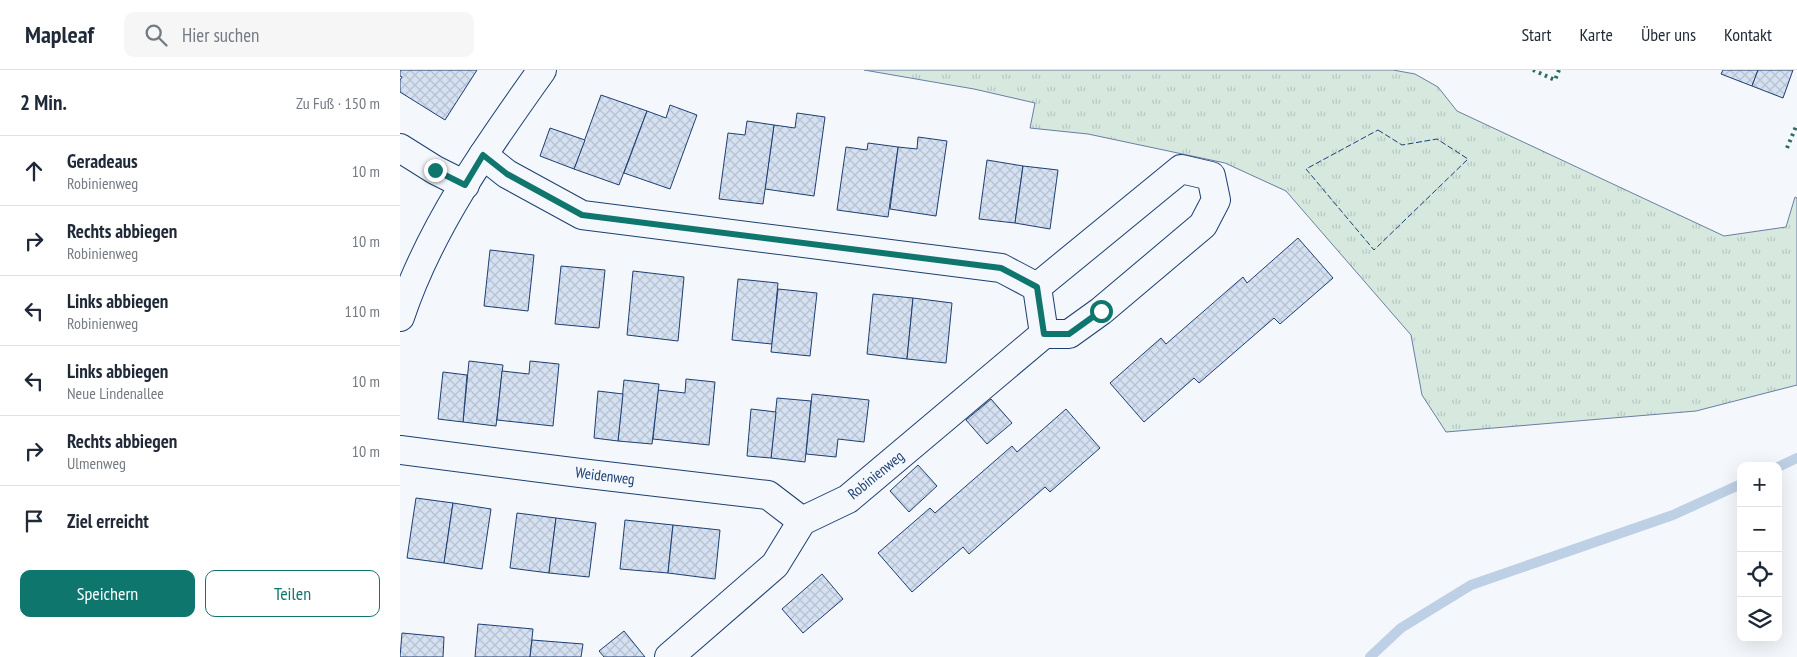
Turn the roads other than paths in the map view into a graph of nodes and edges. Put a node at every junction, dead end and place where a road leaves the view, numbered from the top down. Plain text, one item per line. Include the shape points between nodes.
1 (542, 70) edge
2 (400, 148) edge
3 (483, 155) junction
4 (465, 185) junction
5 (1037, 287) junction
6 (400, 317) edge
7 (1044, 334) junction
8 (400, 450) edge
9 (802, 521) junction
10 (669, 657) edge

1 - 3 street
2 - 4 street
3 - 4 street
3 - 5 street via 507,174 582,215 1001,268
4 - 6 street via 438,226
5 - 7 street
5 - 7 street via 1181,169 1211,176 1216,200 1203,225 1069,334
7 - 9 street, Robinienweg via 848,499
8 - 9 street, Weidenweg via 768,495
9 - 10 street via 775,565

